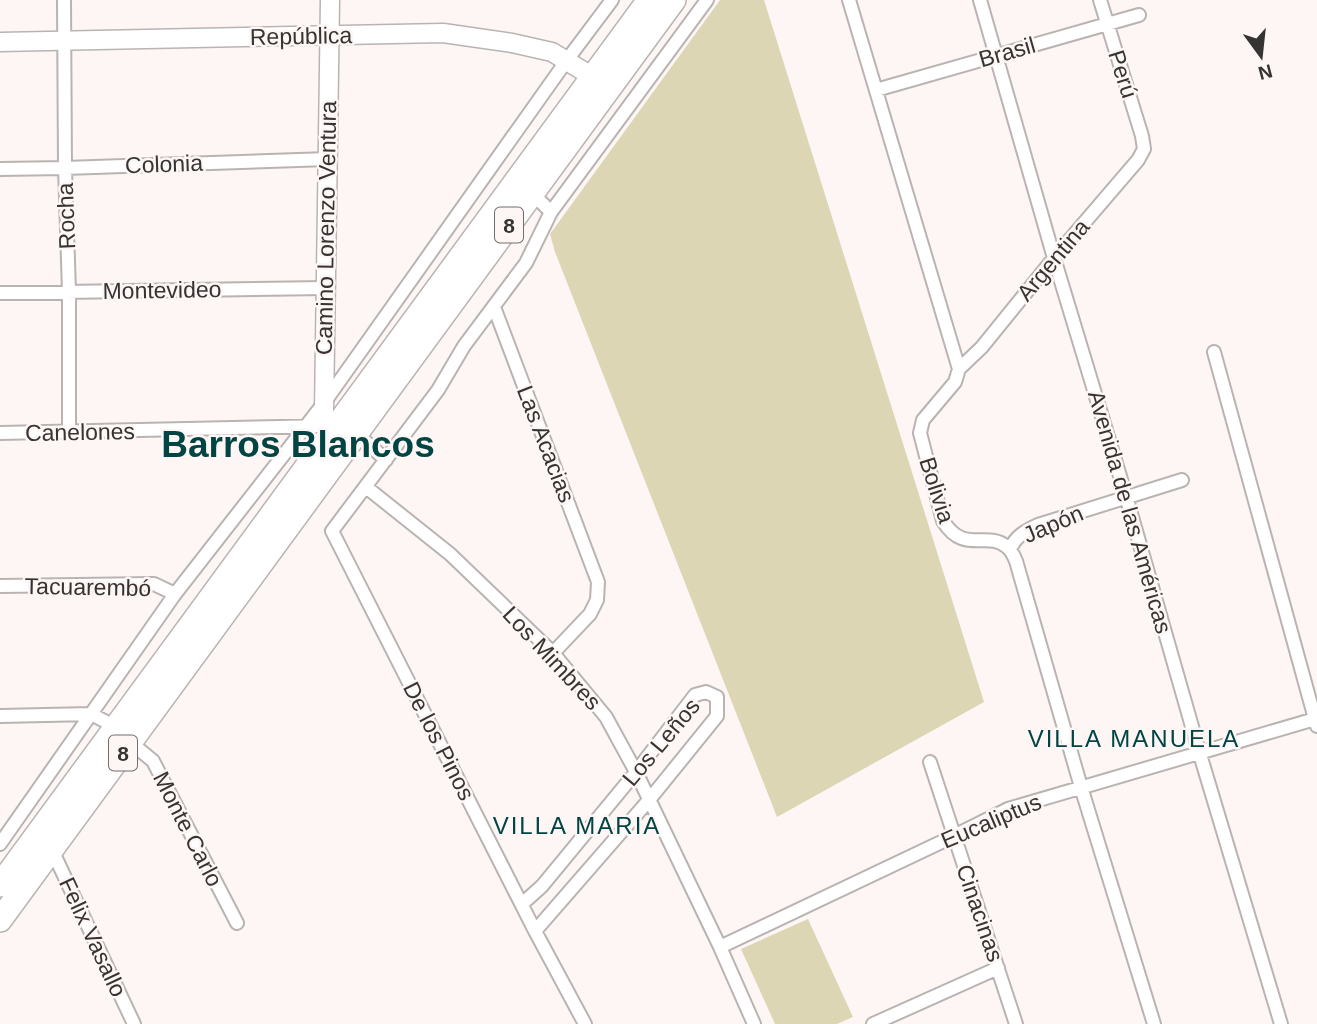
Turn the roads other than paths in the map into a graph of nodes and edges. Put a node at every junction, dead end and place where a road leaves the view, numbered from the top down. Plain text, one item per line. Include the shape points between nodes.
1 (64, 0) edge
2 (330, 0) edge
3 (612, 0) edge
4 (649, 0) edge
5 (674, 0) edge
6 (706, 0) edge
7 (849, 0) edge
8 (980, 0) edge
9 (1100, 0) edge
10 (1139, 15) dead end
11 (1107, 25) junction
12 (329, 36) junction
13 (0, 41) edge
14 (64, 41) junction
15 (996, 55) junction
16 (567, 60) junction
17 (593, 77) junction
18 (876, 90) junction
19 (1144, 149) joint
20 (328, 159) junction
21 (65, 168) junction
22 (0, 169) edge
23 (533, 194) junction
24 (551, 212) junction
25 (1054, 258) junction
26 (424, 262) junction
27 (445, 277) junction
28 (325, 288) junction
29 (69, 292) junction
30 (0, 293) edge
31 (494, 307) junction
32 (373, 333) junction
33 (392, 348) junction
34 (1214, 352) dead end
35 (959, 369) junction
36 (324, 403) junction
37 (304, 427) junction
38 (0, 433) edge
39 (69, 433) junction
40 (339, 436) junction
41 (386, 460) junction
42 (1182, 480) dead end
43 (366, 487) junction
44 (1126, 496) junction
45 (1010, 549) junction
46 (0, 586) edge
47 (175, 594) junction
48 (553, 653) junction
49 (91, 714) junction
50 (0, 716) edge
51 (1316, 721) edge
52 (123, 735) junction
53 (1199, 751) junction
54 (930, 762) dead end
55 (636, 772) junction
56 (1081, 787) junction
57 (649, 800) junction
58 (954, 836) junction
59 (0, 844) edge
60 (52, 850) junction
61 (0, 885) edge
62 (522, 904) junction
63 (0, 920) edge
64 (237, 923) dead end
65 (535, 931) junction
66 (720, 947) junction
67 (998, 968) junction
68 (134, 1024) edge
69 (585, 1024) edge
70 (754, 1024) edge
71 (873, 1024) edge
72 (1016, 1024) edge
73 (1154, 1024) edge
74 (1281, 1024) edge

1 - 14 street, Rocha
2 - 12 street, Camino Lorenzo Ventura
3 - 16 street
4 - 17 highway, 8
5 - 23 highway, 8
6 - 24 street
7 - 18 street
8 - 15 street, Avenida de las Américas
9 - 11 street, Perú
10 - 11 street, Brasil
11 - 15 street, Brasil
11 - 19 street, Perú
12 - 14 street, República
12 - 16 street, República via 443,33 512,43
12 - 20 street, Camino Lorenzo Ventura
13 - 14 street, República
14 - 21 street, Rocha
15 - 18 street, Brasil
15 - 25 street, Avenida de las Américas
16 - 17 street, República
16 - 26 street
17 - 27 highway, 8
18 - 35 street
19 - 25 street, Argentina
20 - 21 street, Colonia
20 - 28 street, Camino Lorenzo Ventura
21 - 22 street, Colonia
21 - 29 street, Rocha
23 - 24 street
23 - 40 highway, 8
24 - 31 street via 526,263
25 - 35 street, Argentina
25 - 44 street, Avenida de las Américas
26 - 27 street
26 - 32 street
27 - 33 highway, 8
28 - 29 street, Montevideo
28 - 36 street, Camino Lorenzo Ventura
29 - 30 street, Montevideo
29 - 39 street, Rocha
31 - 41 street
31 - 48 street, Las Acacias via 598,582 590,614
32 - 33 street
32 - 36 street
33 - 40 highway, 8
34 - 51 street
35 - 45 street, Bolivia via 955,382 923,421 920,433 943,521 960,538 993,541
36 - 37 street
36 - 40 street, Camino Lorenzo Ventura via 324,412
37 - 39 street, Canelones
37 - 40 street, Canelones
37 - 47 street
38 - 39 street, Canelones
40 - 41 street
40 - 52 highway, 8
41 - 43 street
42 - 44 street, Japón
43 - 48 street, Los Mimbres via 450,554
43 - 62 street, De los Pinos via 332,531
44 - 45 street, Japón via 1024,531
44 - 53 street, Avenida de las Américas
45 - 56 street
46 - 47 street, Tacuarembó via 154,584
47 - 49 street
48 - 55 street, Los Mimbres via 606,717
49 - 50 street
49 - 52 street, Monte Carlo
49 - 59 street
51 - 53 street, Eucaliptus
52 - 60 highway, 8
52 - 61 highway, 8
52 - 64 street, Monte Carlo via 153,761
53 - 56 street, Eucaliptus
53 - 74 street, Avenida de las Américas
54 - 58 street, Cinacinas
55 - 57 street, Los Mimbres
55 - 57 street, Los Leños via 695,695 706,692 717,697 717,716
55 - 62 street, Los Leños
56 - 58 street, Eucaliptus via 1008,809
56 - 73 street
57 - 65 street, Los Leños
57 - 66 street, Los Mimbres
58 - 66 street, Eucaliptus
58 - 67 street, Cinacinas
60 - 63 highway, 8
60 - 68 street, Felix Vasallo
62 - 65 street, De los Pinos
65 - 69 street, De los Pinos
66 - 70 street, Los Mimbres
67 - 71 street
67 - 72 street, Cinacinas

